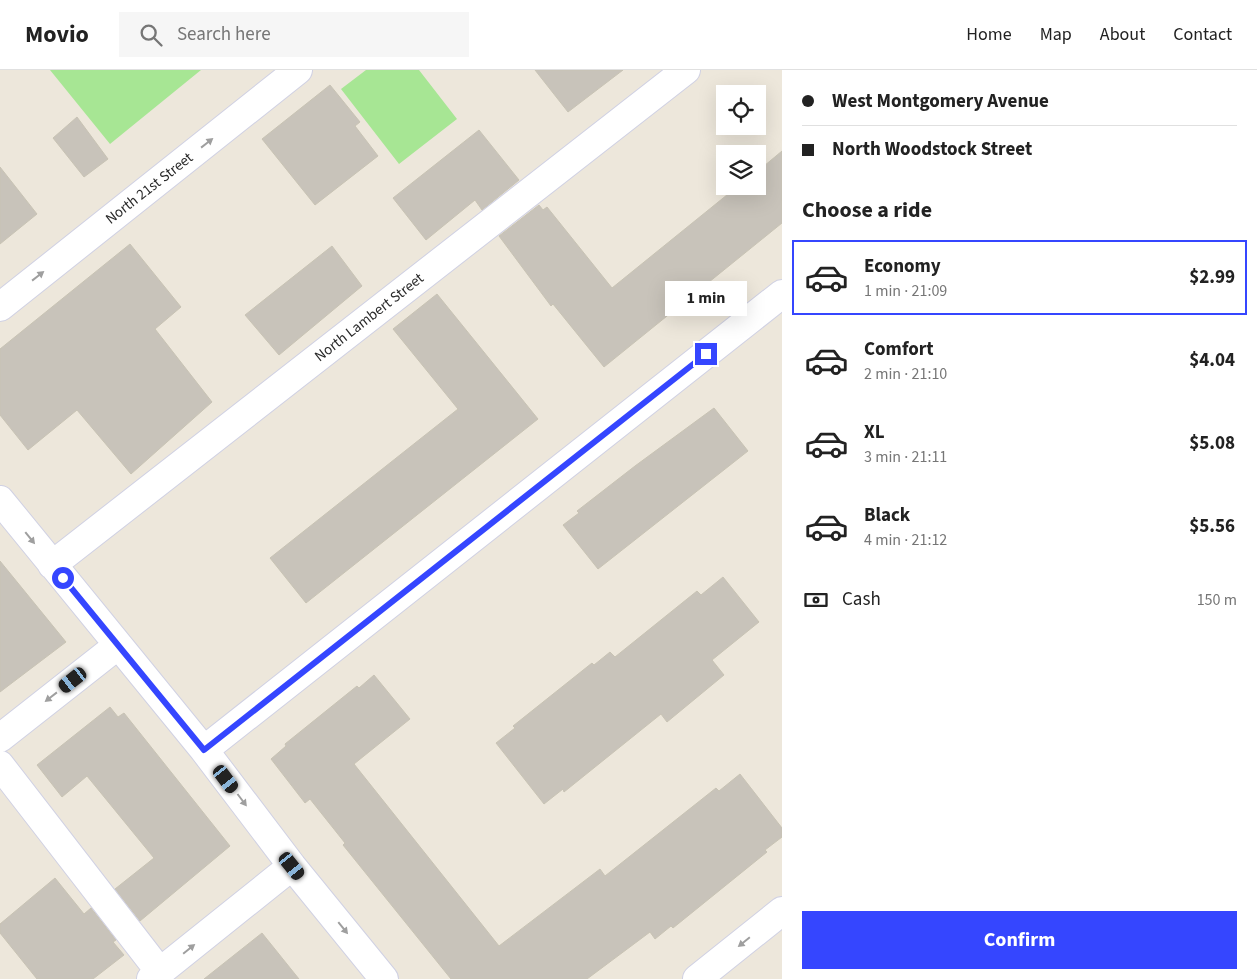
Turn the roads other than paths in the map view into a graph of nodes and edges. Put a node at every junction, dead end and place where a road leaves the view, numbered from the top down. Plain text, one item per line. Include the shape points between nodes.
1 (298, 70) edge
2 (686, 70) edge
3 (782, 294) edge
4 (0, 307) edge
5 (0, 500) edge
6 (52, 565) junction
7 (117, 646) junction
8 (0, 738) edge
9 (204, 750) junction
10 (0, 765) edge
11 (292, 866) junction
12 (782, 911) edge
13 (155, 976) edge
14 (384, 979) edge
15 (698, 979) edge

4 -> 1 street, North 21st Street
2 - 6 street, North Lambert Street
3 - 9 street
5 -> 6 street
6 - 7 street
7 -> 8 street
7 - 9 street
9 -> 11 street
10 - 13 street
13 -> 11 street
11 -> 14 street
12 -> 15 street

